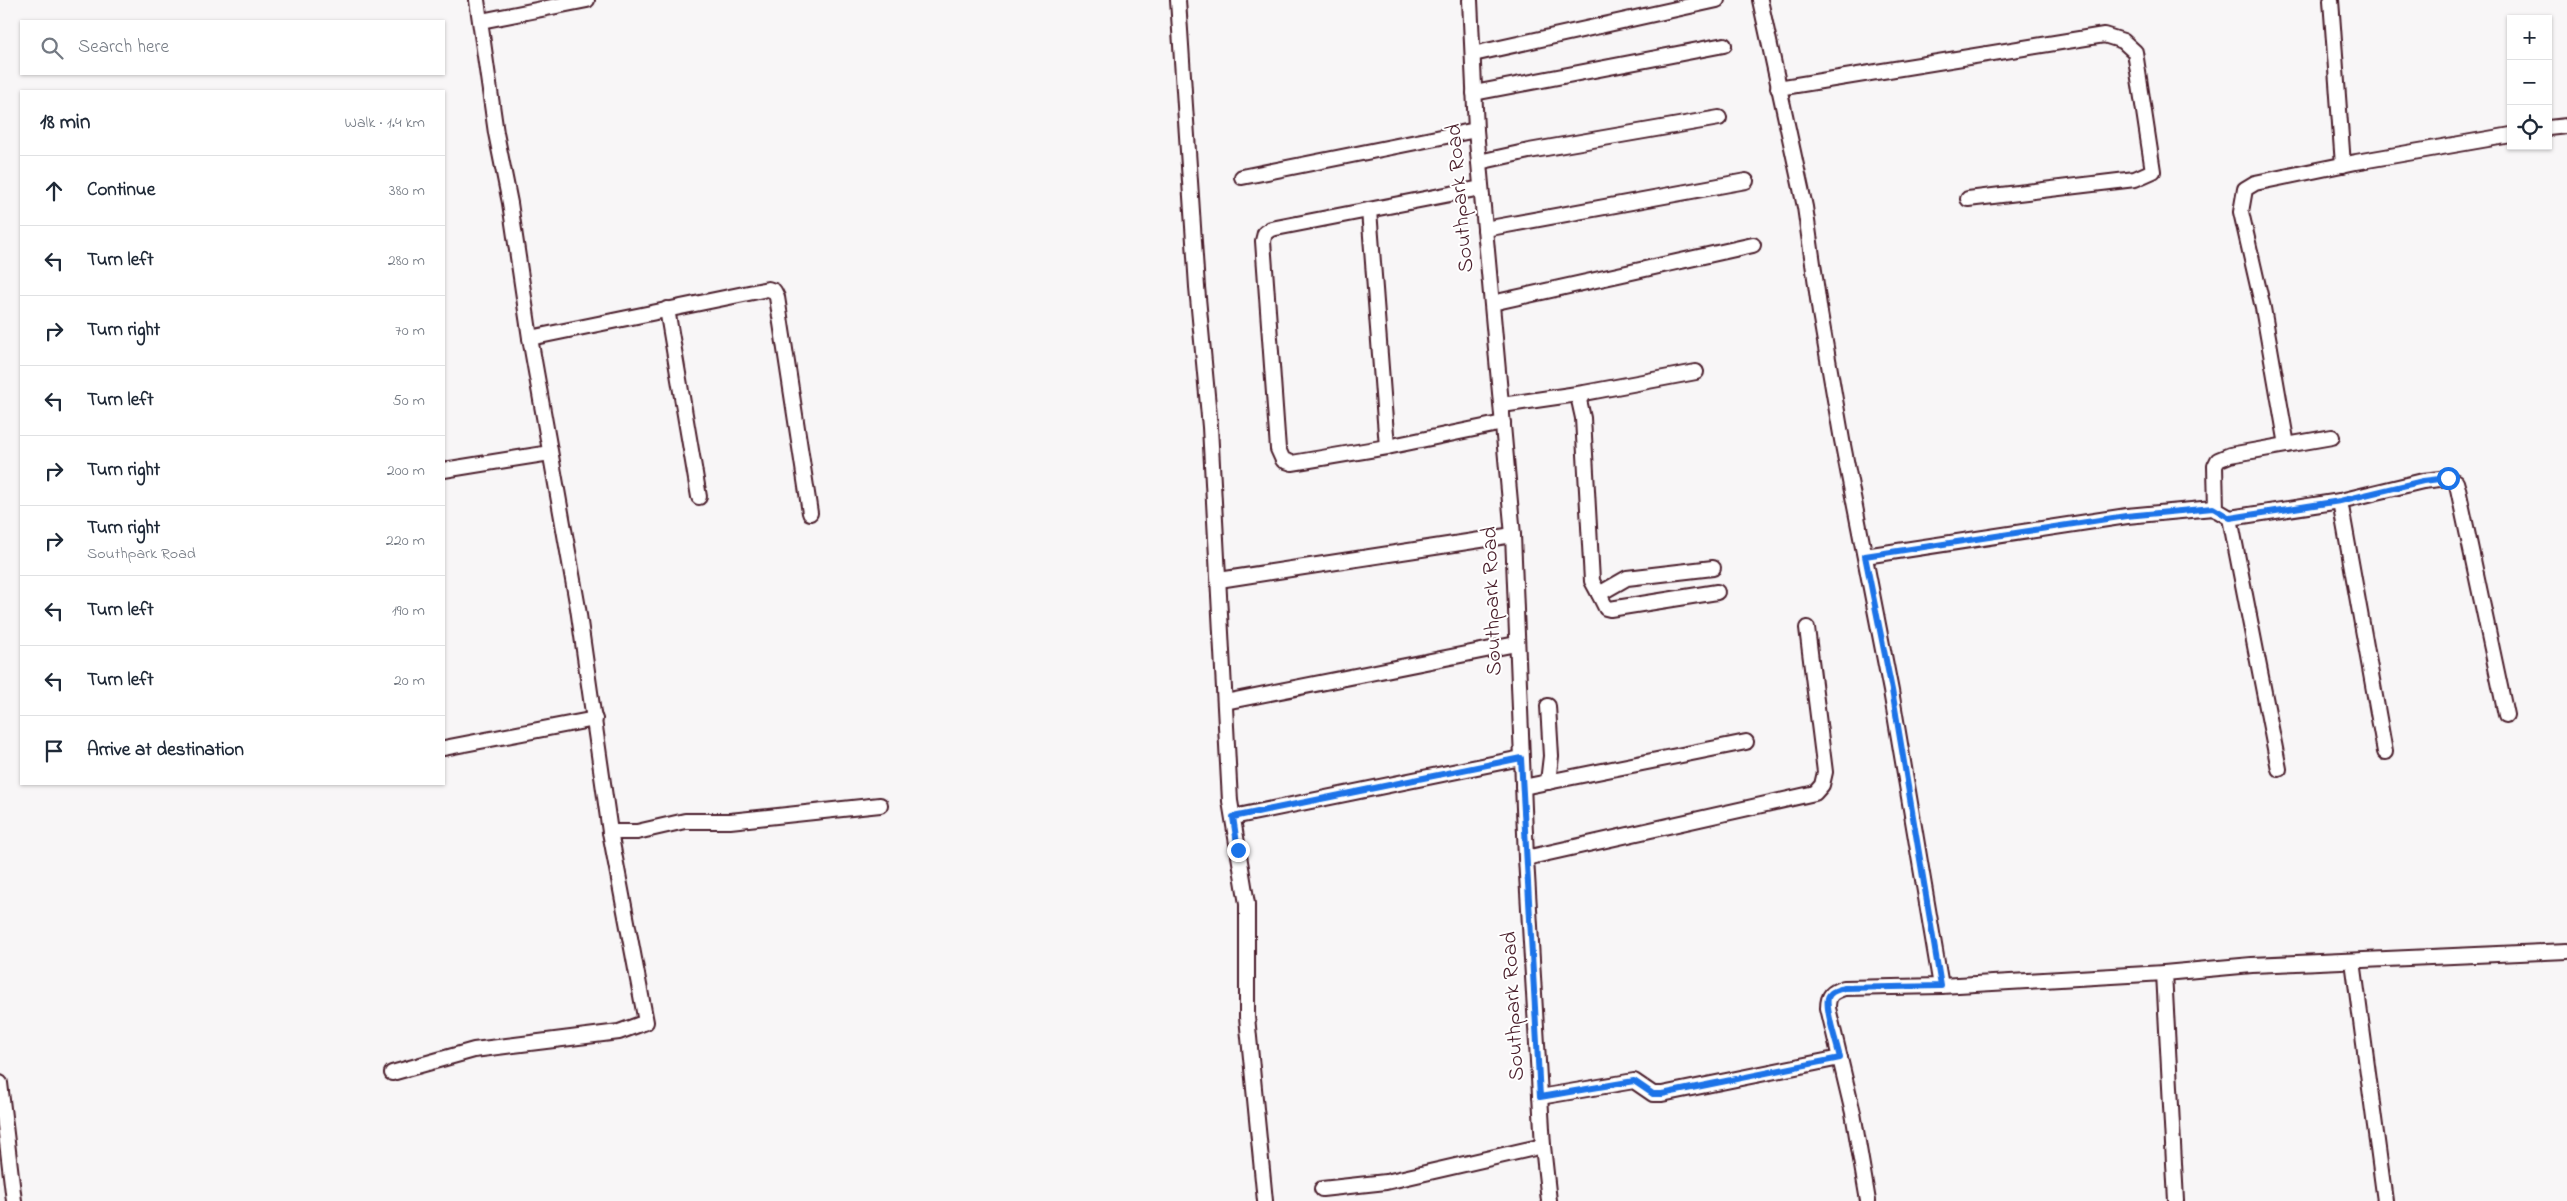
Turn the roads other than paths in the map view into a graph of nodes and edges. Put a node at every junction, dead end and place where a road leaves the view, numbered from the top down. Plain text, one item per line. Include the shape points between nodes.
1 (477, 0) edge
2 (587, 0) edge
3 (1178, 0) edge
4 (1470, 0) edge
5 (1716, 0) edge
6 (1760, 0) edge
7 (2331, 0) edge
8 (481, 21) junction
9 (1724, 45) dead end
10 (1473, 54) junction
11 (1778, 88) junction
12 (1474, 93) junction
13 (1719, 118) dead end
14 (2567, 126) edge
15 (2552, 128) edge
16 (1476, 130) junction
17 (2507, 136) edge
18 (1479, 162) junction
19 (2343, 165) junction
20 (1242, 177) dead end
21 (1746, 181) dead end
22 (1481, 188) junction
23 (1968, 199) dead end
24 (1369, 210) junction
25 (1485, 229) junction
26 (1753, 245) dead end
27 (1492, 303) junction
28 (667, 309) junction
29 (530, 338) junction
30 (1696, 372) dead end
31 (1584, 393) junction
32 (1502, 405) junction
33 (1504, 423) junction
34 (2332, 437) dead end
35 (2287, 445) junction
36 (1387, 447) junction
37 (550, 453) junction
38 (445, 470) edge
39 (699, 497) dead end
40 (2340, 501) junction
41 (2216, 510) junction
42 (810, 513) dead end
43 (2230, 518) junction
44 (1513, 535) junction
45 (1865, 556) junction
46 (1713, 568) dead end
47 (1219, 580) junction
48 (1717, 592) dead end
49 (1599, 594) junction
50 (1807, 628) dead end
51 (1516, 644) junction
52 (1225, 702) junction
53 (1548, 706) dead end
54 (2506, 715) dead end
55 (595, 719) junction
56 (1746, 742) dead end
57 (445, 748) edge
58 (2386, 752) dead end
59 (1521, 758) junction
60 (2279, 769) dead end
61 (1548, 782) junction
62 (1523, 787) junction
63 (880, 805) dead end
64 (1233, 817) junction
65 (610, 832) junction
66 (1526, 858) junction
67 (2567, 951) edge
68 (2352, 960) junction
69 (2164, 973) junction
70 (1941, 986) junction
71 (1840, 1058) junction
72 (392, 1073) dead end
73 (0, 1083) edge
74 (1540, 1097) junction
75 (1543, 1146) junction
76 (1322, 1189) dead end
77 (14, 1201) edge
78 (1265, 1201) edge
79 (1549, 1201) edge
80 (1868, 1201) edge
81 (2176, 1201) edge
82 (2386, 1201) edge

1 - 8 street
2 - 8 street
3 - 47 street
4 - 10 street, Southpark Road
5 - 10 street
6 - 11 street
7 - 19 street
8 - 29 street
9 - 12 street
10 - 12 street, Southpark Road
11 - 23 street via 2104,35 2123,41 2135,52 2153,171 2134,179
11 - 45 street via 1805,207 1821,323
12 - 16 street, Southpark Road
13 - 18 street
14 - 15 street
16 - 18 street, Southpark Road
16 - 20 street
17 - 19 street
18 - 22 street, Southpark Road
19 - 35 street via 2255,183 2242,195 2241,212 2263,308
21 - 25 street
22 - 24 street
22 - 25 street, Southpark Road
24 - 36 street
24 - 36 street via 1271,228 1265,233 1278,449 1283,460 1292,463
25 - 27 street, Southpark Road
26 - 27 street
27 - 32 street, Southpark Road
28 - 29 street
28 - 39 street
28 - 42 street via 768,288 774,291
29 - 37 street
30 - 31 street
31 - 32 street
31 - 49 street via 1579,400 1583,418 1592,581
32 - 33 street, Southpark Road
33 - 36 street
33 - 44 street, Southpark Road
34 - 35 street
35 - 41 street via 2218,460 2215,466
37 - 38 street
37 - 55 street
40 - 43 street
40 - 54 street via 2423,481 2448,478 2456,482
40 - 58 street
41 - 43 street
41 - 45 street via 2126,516
43 - 60 street
44 - 47 street
44 - 51 street, Southpark Road
45 - 70 street via 1892,690
46 - 49 street via 1627,578
47 - 52 street
48 - 49 street via 1610,609 1606,608
50 - 66 street via 1825,772 1822,785 1815,793
51 - 52 street
51 - 59 street, Southpark Road
52 - 64 street
53 - 61 street via 1551,756
55 - 57 street
55 - 65 street
56 - 61 street
59 - 62 street, Southpark Road
59 - 64 street
61 - 62 street
62 - 66 street, Southpark Road
63 - 65 street via 730,821 685,821 637,832
64 - 78 street via 1247,904 1247,1017
65 - 72 street via 646,1022 619,1032 474,1050
66 - 74 street, Southpark Road
67 - 68 street
68 - 69 street
68 - 82 street
69 - 70 street
69 - 81 street
70 - 71 street via 1844,988 1834,991 1828,998 1828,1008
71 - 74 street via 1662,1094 1653,1094 1634,1081
71 - 80 street
73 - 77 street
74 - 75 street, Southpark Road
75 - 76 street via 1386,1182
75 - 79 street, Southpark Road

